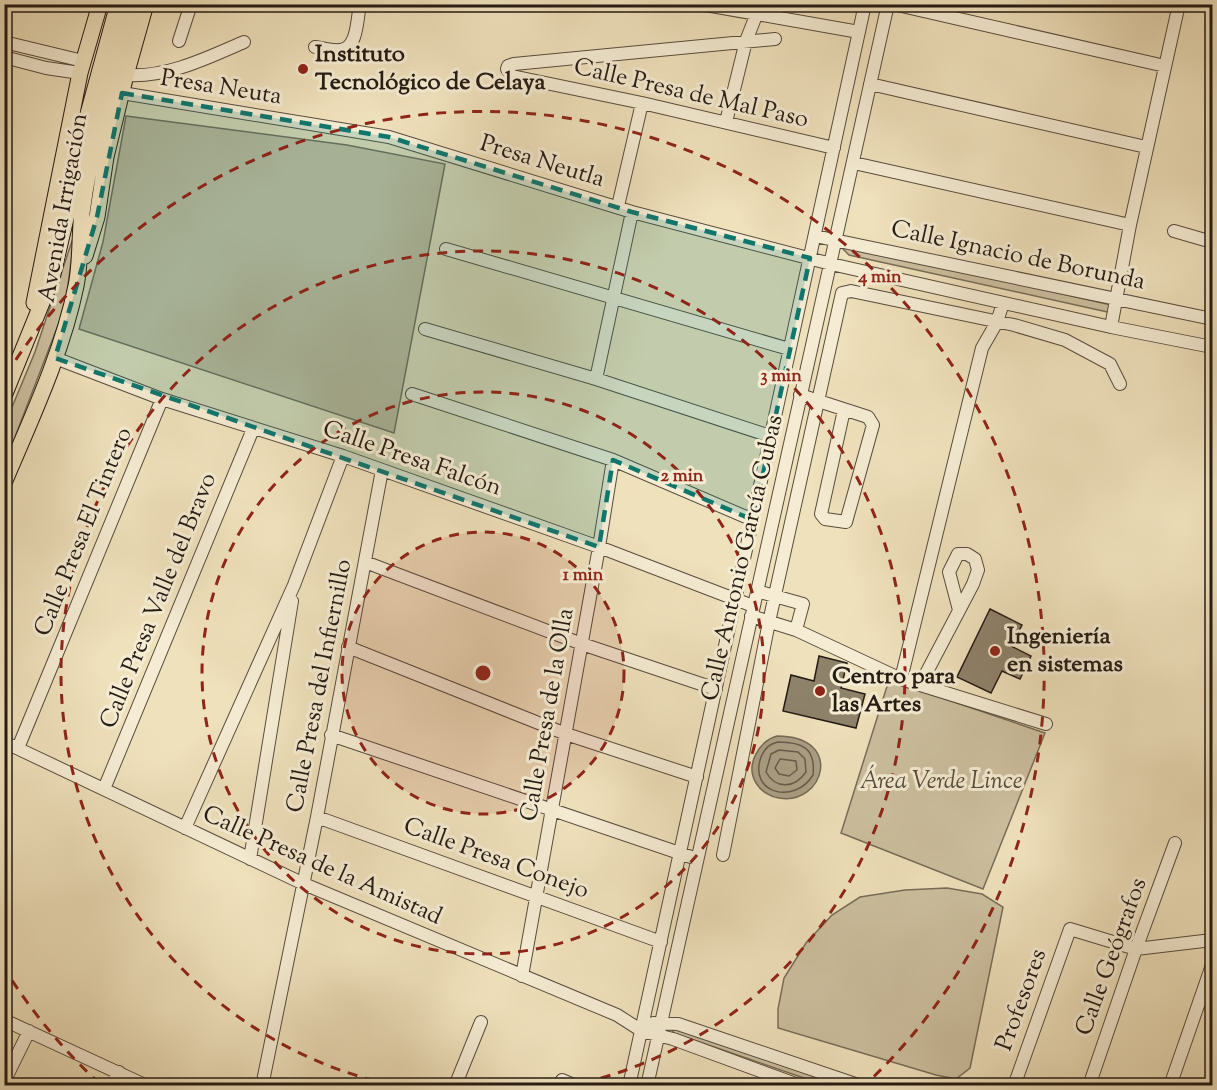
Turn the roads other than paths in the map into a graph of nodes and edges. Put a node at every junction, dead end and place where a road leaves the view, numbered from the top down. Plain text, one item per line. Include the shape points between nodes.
1 (100, 4) edge
2 (118, 4) edge
3 (133, 4) edge
4 (146, 4) edge
5 (191, 4) edge
6 (360, 4) edge
7 (700, 4) edge
8 (865, 4) edge
9 (888, 4) edge
10 (893, 4) edge
11 (1179, 4) edge
12 (757, 13) junction
13 (859, 32) junction
14 (775, 39) dead end
15 (178, 41) dead end
16 (746, 41) junction
17 (4, 42) edge
18 (244, 42) dead end
19 (315, 47) dead end
20 (4, 57) edge
21 (1166, 66) junction
22 (81, 67) junction
23 (126, 75) junction
24 (870, 84) junction
25 (122, 93) junction
26 (642, 102) junction
27 (726, 122) junction
28 (1146, 147) junction
29 (834, 148) junction
30 (454, 157) joint
31 (854, 163) junction
32 (618, 206) junction
33 (632, 212) junction
34 (1130, 225) junction
35 (1174, 231) dead end
36 (815, 236) junction
37 (836, 240) junction
38 (1212, 242) edge
39 (446, 249) dead end
40 (810, 258) junction
41 (831, 264) junction
42 (77, 284) junction
43 (1115, 297) junction
44 (612, 298) junction
45 (1003, 303) junction
46 (1033, 309) junction
47 (1212, 319) edge
48 (997, 322) junction
49 (1111, 327) junction
50 (424, 329) dead end
51 (1028, 329) junction
52 (1212, 347) edge
53 (789, 349) junction
54 (21, 357) junction
55 (55, 358) junction
56 (596, 379) junction
57 (1120, 384) dead end
58 (412, 394) dead end
59 (800, 395) junction
60 (4, 396) edge
61 (162, 399) junction
62 (819, 401) junction
63 (844, 410) junction
64 (253, 429) junction
65 (770, 436) junction
66 (343, 456) junction
67 (613, 460) junction
68 (382, 470) junction
69 (4, 483) edge
70 (753, 520) junction
71 (599, 547) junction
72 (365, 562) junction
73 (294, 585) junction
74 (757, 591) junction
75 (775, 596) junction
76 (734, 600) junction
77 (959, 610) dead end
78 (752, 611) junction
79 (769, 622) junction
80 (796, 630) junction
81 (582, 644) junction
82 (348, 647) junction
83 (901, 679) junction
84 (920, 685) junction
85 (716, 689) junction
86 (1046, 724) dead end
87 (566, 734) junction
88 (331, 735) junction
89 (4, 742) edge
90 (18, 748) junction
91 (697, 777) junction
92 (104, 789) junction
93 (553, 811) junction
94 (317, 817) junction
95 (186, 828) junction
96 (1175, 843) dead end
97 (680, 854) junction
98 (723, 855) dead end
99 (250, 859) junction
100 (697, 859) junction
101 (304, 884) junction
102 (537, 897) junction
103 (1212, 940) edge
104 (661, 942) junction
105 (1136, 949) junction
106 (1212, 965) edge
107 (522, 976) junction
108 (4, 1020) edge
109 (481, 1022) dead end
110 (643, 1026) junction
111 (659, 1029) junction
112 (29, 1031) junction
113 (119, 1072) junction
114 (4, 1082) edge
115 (112, 1086) edge
116 (147, 1086) edge
117 (262, 1086) edge
118 (455, 1086) edge
119 (560, 1086) edge
120 (576, 1086) edge
121 (629, 1086) edge
122 (647, 1086) edge
123 (801, 1086) edge
124 (861, 1086) edge
125 (1014, 1086) edge
126 (1089, 1086) edge
127 (1170, 1086) edge

1 - 22 main road
2 - 54 main road, Avenida Irrigación via 77,154 52,278
3 - 42 main road, Avenida Irrigación via 93,155 82,213
4 - 23 main road
5 - 15 street
6 - 19 street via 353,43 339,50
7 - 12 street
8 - 13 street, Calle Antonio García Cubas
9 - 24 street, Calle Antonio García Cubas
10 - 21 street
11 - 21 street
12 - 13 street
12 - 16 street
13 - 29 street, Calle Antonio García Cubas
14 - 16 street
16 - 26 street, Calle Presa de Mal Paso via 514,64 507,69 512,76
16 - 27 street
17 - 22 street
18 - 23 street via 192,64 141,76
20 - 22 street via 46,68
21 - 28 street
22 - 54 main road
23 - 25 main road
24 - 28 street
24 - 31 street, Calle Antonio García Cubas
25 - 30 street, Presa Neuta via 389,137
25 - 42 main road via 106,157 97,217
26 - 27 street, Calle Presa de Mal Paso
26 - 32 street
27 - 29 street, Calle Presa de Mal Paso
28 - 34 street
29 - 36 street, Calle Antonio García Cubas
30 - 32 street, Presa Neutla
31 - 34 street
31 - 37 street, Calle Antonio García Cubas
32 - 33 street, Presa Neutla
33 - 40 street, Calle Ignacio de Borunda
33 - 44 street
34 - 43 street
35 - 38 street
36 - 37 street, Calle Ignacio de Borunda
36 - 40 street, Calle Antonio García Cubas
37 - 41 street, Calle Antonio García Cubas
37 - 43 street, Calle Ignacio de Borunda
39 - 44 street
40 - 41 street, Calle Ignacio de Borunda
40 - 53 street, Calle Antonio García Cubas
41 - 45 street, Calle Ignacio de Borunda
41 - 59 street, Calle Antonio García Cubas
42 - 55 main road, Avenida Irrigación
43 - 47 street, Calle Ignacio de Borunda
43 - 49 street
44 - 53 street
44 - 56 street
45 - 46 street, Calle Ignacio de Borunda
45 - 48 street
46 - 49 street, Calle Ignacio de Borunda
46 - 51 street
48 - 51 street
48 - 62 street via 842,292
48 - 83 street via 982,348
49 - 52 street, Calle Ignacio de Borunda
50 - 56 street
51 - 57 street via 1065,340 1110,364
53 - 65 street, Calle Antonio García Cubas
54 - 60 main road, Avenida Irrigación
55 - 61 street, Calle Presa Falcón
55 - 69 main road, Avenida Irrigación
56 - 65 street
58 - 67 street
59 - 62 street
59 - 74 street, Calle Antonio García Cubas
61 - 64 street, Calle Presa Falcón
61 - 90 street, Calle Presa El Tintero
62 - 63 street
62 - 75 street
63 - 63 street via 868,417 873,425 846,522 825,519 821,514
64 - 66 street, Calle Presa Falcón
64 - 92 street, Calle Presa Valle del Bravo
65 - 70 street, Calle Antonio García Cubas
66 - 68 street, Calle Presa Falcón
66 - 73 street
67 - 70 street
67 - 71 street, Calle Presa de la Olla
68 - 71 street, Calle Presa Falcón
68 - 72 street, Calle Presa del Infiernillo
70 - 76 street, Calle Antonio García Cubas
71 - 76 street, Calle Presa Falcón
71 - 81 street, Calle Presa de la Olla
72 - 81 street
72 - 82 street, Calle Presa del Infiernillo
73 - 95 street
73 - 99 street
74 - 75 street
74 - 78 street, Calle Antonio García Cubas
75 - 79 street
75 - 80 street via 803,604
76 - 78 street, Calle Presa Falcón
76 - 85 street, Calle Antonio García Cubas
77 - 84 street
78 - 79 street, Calle Presa Falcón
78 - 100 street, Calle Antonio García Cubas
79 - 80 street, Calle Presa Falcón
79 - 98 street
80 - 83 street, Calle Presa Falcón
81 - 85 street
81 - 87 street, Calle Presa de la Olla
82 - 87 street
82 - 88 street, Calle Presa del Infiernillo
83 - 84 street, Calle Presa Falcón
84 - 86 street, Calle Presa Falcón
85 - 91 street, Calle Antonio García Cubas
87 - 91 street
87 - 93 street, Calle Presa de la Olla
88 - 93 street
88 - 94 street, Calle Presa del Infiernillo
89 - 90 street, Calle Presa de la Amistad
90 - 92 street, Calle Presa de la Amistad
91 - 97 street, Calle Antonio García Cubas
92 - 95 street, Calle Presa de la Amistad
93 - 97 street
93 - 102 street, Calle Presa de la Olla
94 - 101 street, Calle Presa del Infiernillo
94 - 102 street, Calle Presa Conejo
95 - 99 street, Calle Presa de la Amistad
96 - 105 street, Calle Geógrafos
97 - 100 street
97 - 104 street, Calle Antonio García Cubas
99 - 101 street, Calle Presa de la Amistad
100 - 111 street, Calle Antonio García Cubas
101 - 107 street, Calle Presa de la Amistad
101 - 117 street, Calle Presa del Infiernillo
102 - 104 street, Calle Presa Conejo
102 - 107 street, Calle Presa de la Olla
103 - 105 street
104 - 110 street, Calle Antonio García Cubas
105 - 125 street, Profesores via 1070,929
105 - 126 street, Calle Geógrafos
106 - 127 street
107 - 110 street, Calle Presa de la Amistad
108 - 112 street
109 - 118 street
110 - 111 street, Calle Presa de la Amistad
110 - 121 street, Calle Antonio García Cubas
111 - 122 street, Calle Antonio García Cubas
111 - 123 street
111 - 124 street via 678,1024
112 - 113 street
112 - 114 street
113 - 115 street
113 - 116 street
119 - 120 street via 562,1080

